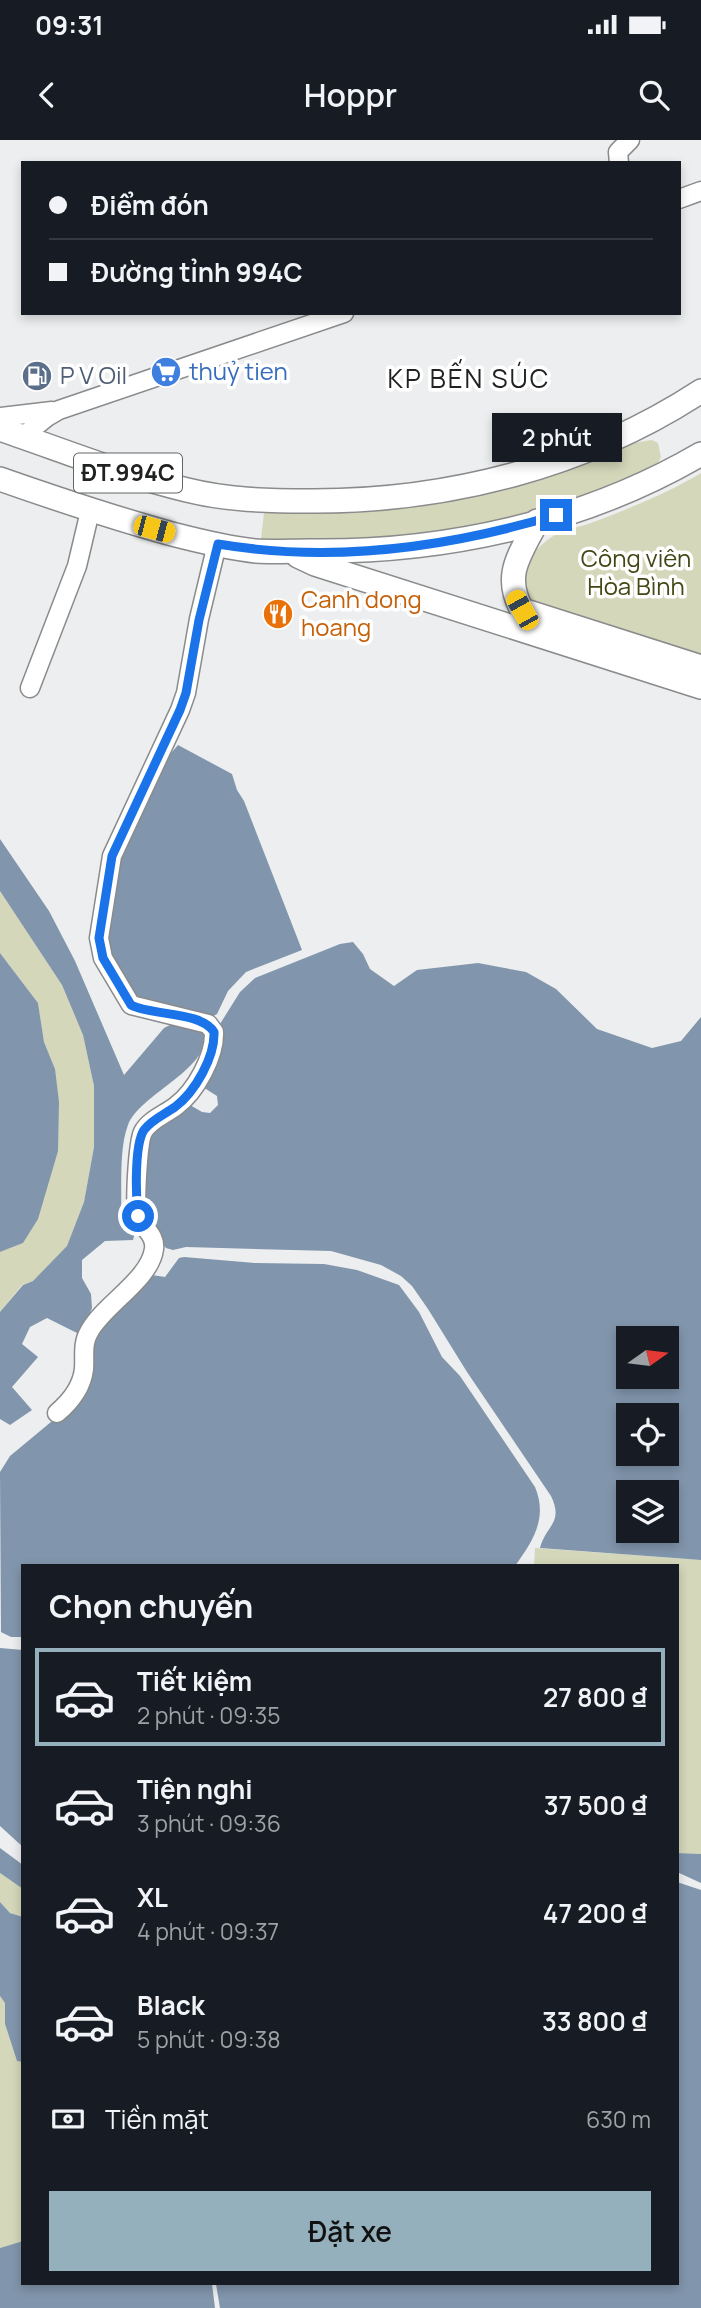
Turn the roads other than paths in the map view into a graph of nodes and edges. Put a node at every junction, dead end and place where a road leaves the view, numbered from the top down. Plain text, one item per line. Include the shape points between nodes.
1 (630, 140) edge
2 (619, 161) edge
3 (701, 191) edge
4 (681, 198) edge
5 (338, 315) edge
6 (701, 391) edge
7 (60, 410) junction
8 (0, 417) edge
9 (0, 429) edge
10 (22, 437) junction
11 (701, 454) edge
12 (0, 479) edge
13 (90, 511) junction
14 (537, 521) junction
15 (218, 544) junction
16 (289, 551) junction
17 (519, 619) junction
18 (701, 667) edge
19 (701, 687) edge
20 (30, 688) dead end
21 (57, 1413) dead end

1 - 2 street via 618,152
3 - 4 street
5 - 7 street
6 - 10 main road, ĐT.994C via 595,447 501,480 356,500 261,501 188,491
7 - 8 street
7 - 10 street
9 - 10 main road, ĐT.994C
11 - 14 main road, ĐT.994C via 625,492
12 - 13 main road, ĐT.994C
13 - 15 main road, ĐT.994C
13 - 20 street via 76,566
14 - 16 main road, ĐT.994C via 417,547
14 - 17 main road via 511,581
15 - 16 main road, ĐT.994C
15 - 21 street via 186,693 112,856 99,938 103,958 131,1005 208,1024 215,1038 196,1083 181,1102 142,1133 137,1213 153,1238 154,1251 136,1282 88,1333 82,1377 72,1399
16 - 17 main road via 315,564
17 - 18 main road
17 - 19 main road

